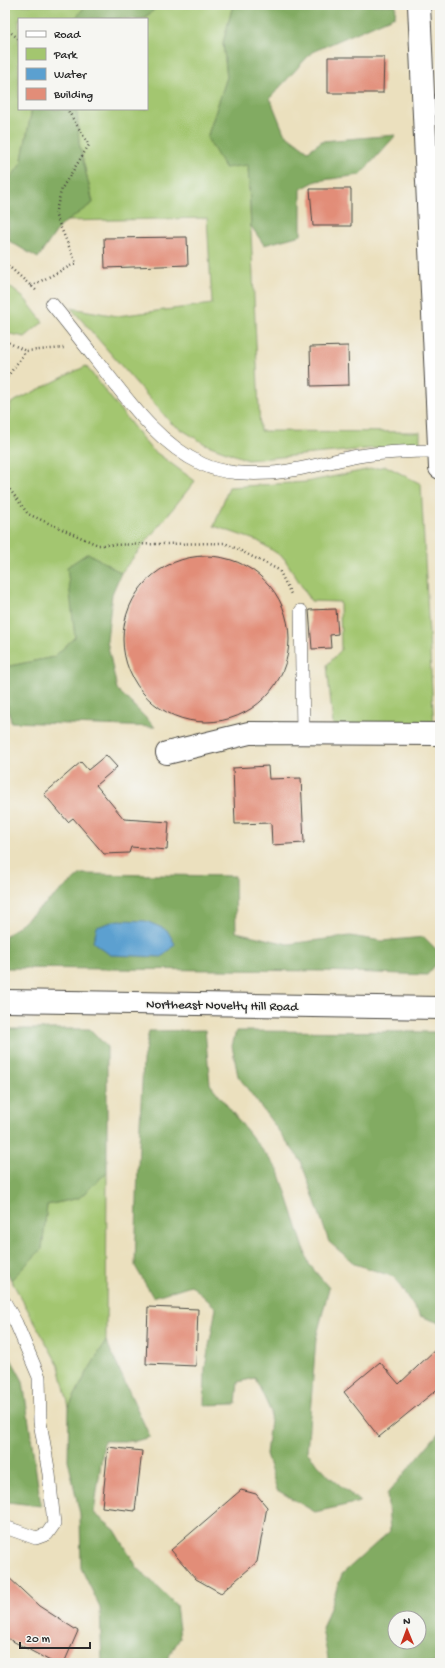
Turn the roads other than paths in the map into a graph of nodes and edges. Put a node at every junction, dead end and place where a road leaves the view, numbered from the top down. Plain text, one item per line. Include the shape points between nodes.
1 (419, 5) edge
2 (52, 304) dead end
3 (440, 460) edge
4 (301, 611) road end
5 (303, 733) junction
6 (440, 734) edge
7 (167, 753) dead end
8 (5, 1000) edge
9 (440, 1008) edge
10 (5, 1303) edge
11 (5, 1527) edge

1 - 3 street
2 - 3 lane via 155,431 183,454 204,465 232,473 272,472 359,456 403,451
4 - 5 lane
5 - 6 street
5 - 7 street via 249,733
8 - 9 street, Northeast Novelty Hill Road
10 - 11 lane via 39,1377 40,1422 54,1524 47,1534 36,1538

